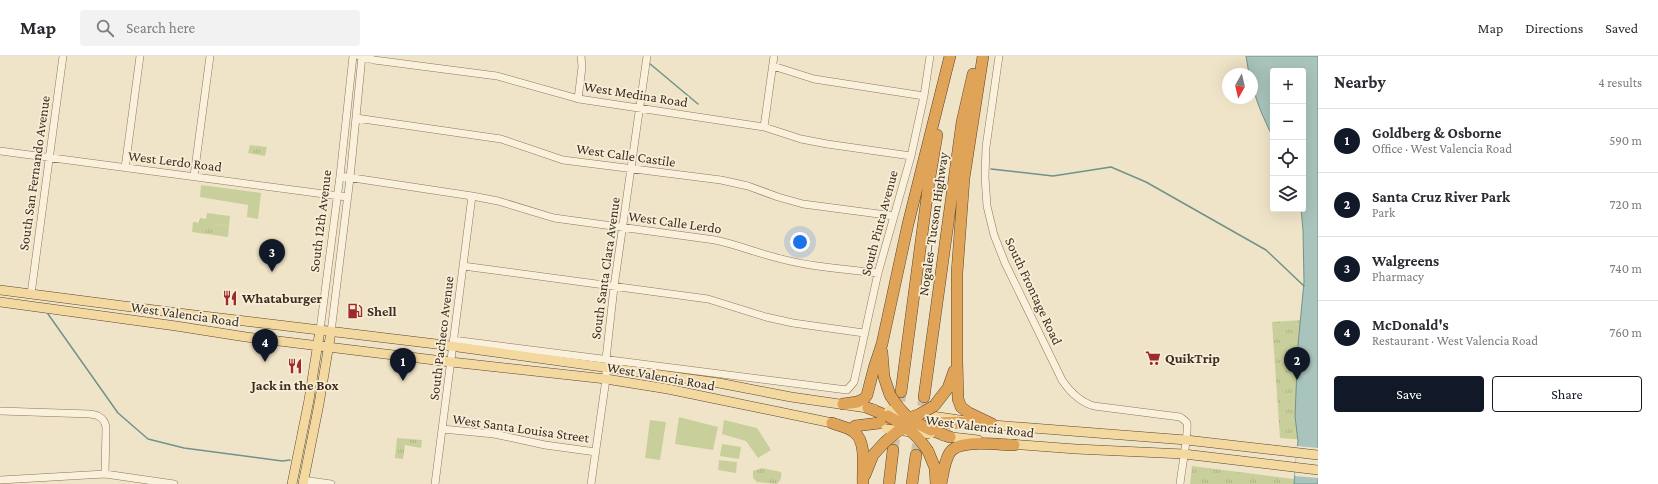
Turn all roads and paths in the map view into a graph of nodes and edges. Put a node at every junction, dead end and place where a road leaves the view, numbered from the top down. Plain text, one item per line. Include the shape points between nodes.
1 (63, 56) edge
2 (140, 56) edge
3 (210, 56) edge
4 (353, 56) edge
5 (581, 56) edge
6 (647, 56) edge
7 (774, 56) edge
8 (930, 56) edge
9 (950, 56) edge
10 (977, 56) edge
11 (983, 56) edge
12 (999, 56) edge
13 (361, 57) edge
14 (773, 66) junction
15 (924, 96) junction
16 (578, 99) junction
17 (640, 108) junction
18 (356, 118) junction
19 (764, 127) junction
20 (0, 151) edge
21 (911, 156) junction
22 (50, 158) junction
23 (125, 168) junction
24 (632, 169) junction
25 (194, 176) junction
26 (340, 176) junction
27 (350, 178) junction
28 (337, 195) junction
29 (472, 196) junction
30 (347, 197) junction
31 (894, 216) junction
32 (623, 228) junction
33 (463, 266) junction
34 (878, 273) junction
35 (614, 287) junction
36 (0, 290) edge
37 (31, 294) junction
38 (0, 302) edge
39 (30, 306) junction
40 (178, 313) junction
41 (176, 326) junction
42 (320, 330) junction
43 (330, 332) junction
44 (864, 333) junction
45 (453, 343) junction
46 (882, 344) junction
47 (317, 345) junction
48 (328, 347) junction
49 (606, 359) junction
50 (957, 361) junction
51 (451, 362) junction
52 (606, 368) junction
53 (606, 379) junction
54 (842, 389) joint
55 (896, 393) junction
56 (924, 397) tunnel mouth
57 (843, 404) junction
58 (868, 408) joint
59 (0, 411) edge
60 (901, 421) junction
61 (932, 422) junction
62 (970, 422) joint
63 (832, 423) junction
64 (992, 424) junction
65 (855, 426) joint
66 (442, 429) junction
67 (950, 436) joint
68 (1186, 440) junction
69 (300, 444) junction
70 (1014, 445) junction
71 (894, 450) tunnel mouth
72 (596, 452) junction
73 (1184, 454) junction
74 (1318, 455) edge
75 (916, 456) tunnel mouth
76 (307, 460) junction
77 (1318, 470) edge
78 (105, 474) junction
79 (2, 482) edge
80 (303, 482) edge
81 (174, 484) edge
82 (292, 484) edge
83 (331, 484) edge
84 (435, 484) edge
85 (591, 484) edge
86 (863, 484) edge
87 (889, 484) edge
88 (912, 484) edge
89 (936, 484) edge
90 (940, 484) edge
91 (1180, 484) edge

1 - 22 street, South San Fernando Avenue
2 - 23 street
3 - 25 street
4 - 26 street, South 12th Avenue
5 - 16 street
6 - 17 street, South Santa Clara Avenue
7 - 14 street
8 - 15 street, South Pinta Avenue
9 - 46 highway via 908,224
9 - 55 highway, Nogales–Tucson Highway
10 - 56 highway, Nogales–Tucson Highway via 962,122
11 - 50 highway via 964,178 957,273
12 - 68 street, South Frontage Road via 988,124 985,177 990,220 1008,270 1062,380 1072,393 1094,406 1180,417 1186,421
13 - 16 street, West Medina Road via 497,76
13 - 18 street, South 12th Avenue
14 - 15 street via 814,79
14 - 19 street
15 - 21 street, South Pinta Avenue
16 - 17 street, West Medina Road
17 - 19 street, West Medina Road
17 - 24 street, South Santa Clara Avenue
18 - 24 street, West Calle Castile via 501,139 563,160
18 - 27 street, South 12th Avenue
19 - 21 street, West Medina Road via 801,139
20 - 22 street, West Lerdo Road
21 - 31 street, South Pinta Avenue
22 - 23 street, West Lerdo Road
22 - 37 street, South San Fernando Avenue
23 - 25 street, West Lerdo Road
24 - 31 street, West Calle Castile via 721,180 803,204
24 - 32 street, South Santa Clara Avenue
25 - 28 street, West Lerdo Road
26 - 27 street, West Calle Lerdo
26 - 28 street, South 12th Avenue
27 - 29 street, West Calle Lerdo
27 - 30 street, South 12th Avenue
28 - 30 street, West Lerdo Road
28 - 42 street, South 12th Avenue
29 - 32 street, West Calle Lerdo via 554,218
29 - 33 street, South Pacheco Avenue
30 - 43 street, South 12th Avenue
31 - 34 street, South Pinta Avenue
32 - 34 street, West Calle Lerdo via 715,240 804,264
32 - 35 street, South Santa Clara Avenue
33 - 35 street
33 - 45 street, South Pacheco Avenue
34 - 44 street, South Pinta Avenue
35 - 44 street via 708,299 793,323
35 - 49 street, South Santa Clara Avenue
36 - 37 main road, West Valencia Road
37 - 39 main road
37 - 40 main road, West Valencia Road
38 - 39 main road, West Valencia Road
39 - 41 main road, West Valencia Road
40 - 41 main road
40 - 42 main road, West Valencia Road
41 - 47 main road, West Valencia Road
42 - 43 main road, West Valencia Road
42 - 47 main road, South 12th Avenue
43 - 45 main road, West Valencia Road
43 - 48 main road, South 12th Avenue
44 - 54 street, South Pinta Avenue via 854,382 847,390
45 - 49 street, West Valencia Road
45 - 51 street, South Pacheco Avenue
45 - 52 main road, West Valencia Road
46 - 55 highway via 882,364
46 - 57 highway via 868,395 857,402
47 - 48 main road, West Valencia Road
47 - 69 main road, South 12th Avenue
48 - 51 main road, West Valencia Road
48 - 76 main road, South 12th Avenue
49 - 52 street, South Santa Clara Avenue
49 - 54 street, West Valencia Road
50 - 61 highway
50 - 64 highway via 958,399 961,407
51 - 53 main road, West Valencia Road
51 - 66 street, South Pacheco Avenue
52 - 53 street, South Santa Clara Avenue
52 - 57 main road, West Valencia Road via 719,383
53 - 63 main road, West Valencia Road via 668,389
53 - 72 street, South Santa Clara Avenue
55 - 60 highway, bridge
57 - 58 main road, West Valencia Road
58 - 60 highway
59 - 78 street via 97,415 104,420 106,428
60 - 61 highway, bridge
60 - 61 highway, bridge
60 - 65 highway
60 - 86 highway, bridge via 873,455
60 - 89 highway, bridge via 921,440 928,451 935,468
61 - 62 highway
61 - 67 highway
62 - 64 main road, West Valencia Road
63 - 65 main road, West Valencia Road
63 - 86 highway via 850,429 860,438
64 - 68 main road, West Valencia Road
66 - 72 street, West Santa Louisa Street via 494,434
66 - 84 street, South Pacheco Avenue
67 - 70 main road, West Valencia Road
68 - 73 street
68 - 74 main road, West Valencia Road
69 - 76 main road via 305,447
69 - 82 main road, South 12th Avenue
70 - 73 main road, West Valencia Road
70 - 90 highway via 958,446 949,453
71 - 87 highway
72 - 85 street, South Santa Clara Avenue
73 - 77 main road, West Valencia Road
73 - 91 street
75 - 88 highway
76 - 80 main road, South 12th Avenue
78 - 79 street
78 - 81 street
80 - 83 street

